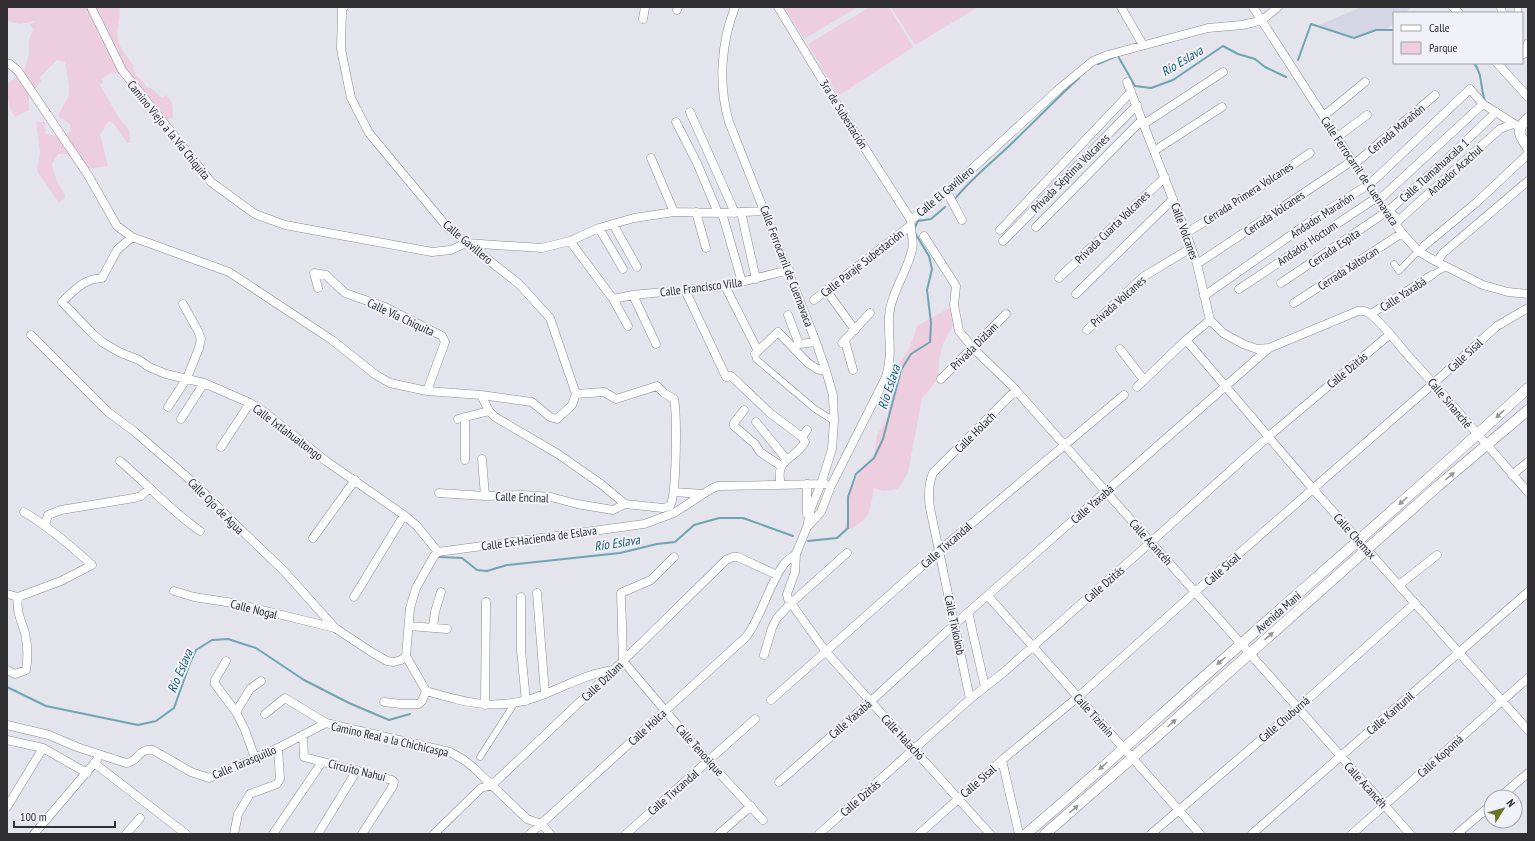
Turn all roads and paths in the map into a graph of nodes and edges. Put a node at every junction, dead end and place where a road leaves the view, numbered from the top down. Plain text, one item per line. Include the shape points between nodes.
1 (91, 7) edge
2 (344, 7) edge
3 (645, 7) edge
4 (735, 7) edge
5 (778, 7) edge
6 (1121, 7) edge
7 (1253, 7) edge
8 (1259, 7) edge
9 (1278, 7) edge
10 (1264, 18) junction
11 (643, 19) dead end
12 (1528, 43) edge
13 (1143, 45) junction
14 (1525, 56) edge
15 (7, 64) edge
16 (1499, 64) edge
17 (1223, 72) dead end
18 (1127, 82) dead end
19 (1365, 82) dead end
20 (1131, 92) junction
21 (1435, 95) dead end
22 (1528, 97) edge
23 (1483, 104) junction
24 (1137, 105) junction
25 (1222, 107) dead end
26 (690, 112) dead end
27 (1496, 112) junction
28 (1326, 114) junction
29 (1367, 115) dead end
30 (1528, 118) edge
31 (676, 122) dead end
32 (1143, 122) junction
33 (1517, 125) junction
34 (1340, 135) junction
35 (1528, 148) edge
36 (1154, 151) junction
37 (1310, 153) dead end
38 (1528, 154) edge
39 (651, 158) dead end
40 (1354, 162) junction
41 (1165, 177) junction
42 (1528, 182) edge
43 (1369, 184) junction
44 (947, 192) junction
45 (1378, 198) junction
46 (1173, 199) junction
47 (765, 211) junction
48 (1387, 211) junction
49 (674, 212) junction
50 (696, 212) junction
51 (738, 212) junction
52 (720, 213) junction
53 (962, 220) dead end
54 (1399, 220) joint
55 (910, 223) junction
56 (612, 224) junction
57 (1036, 227) dead end
58 (599, 228) junction
59 (1000, 230) dead end
60 (1402, 232) junction
61 (1186, 233) junction
62 (924, 236) dead end
63 (132, 237) junction
64 (1003, 240) dead end
65 (570, 241) junction
66 (466, 243) junction
67 (706, 248) dead end
68 (1191, 248) junction
69 (1421, 248) junction
70 (1437, 262) junction
71 (1197, 264) junction
72 (1394, 264) dead end
73 (636, 267) dead end
74 (1446, 267) junction
75 (623, 269) dead end
76 (789, 270) junction
77 (1432, 275) joint
78 (756, 278) junction
79 (1059, 278) dead end
80 (742, 282) junction
81 (1282, 283) dead end
82 (725, 286) junction
83 (318, 288) dead end
84 (1239, 289) dead end
85 (685, 290) junction
86 (826, 290) junction
87 (1076, 294) dead end
88 (1528, 294) edge
89 (632, 295) junction
90 (1204, 296) junction
91 (613, 299) junction
92 (814, 300) dead end
93 (1294, 303) dead end
94 (183, 304) dead end
95 (1528, 308) edge
96 (870, 313) dead end
97 (1006, 314) dead end
98 (1371, 314) junction
99 (788, 315) dead end
100 (1210, 320) junction
101 (628, 326) dead end
102 (855, 330) junction
103 (1086, 330) dead end
104 (31, 335) dead end
105 (1390, 335) junction
106 (1186, 340) junction
107 (816, 342) junction
108 (656, 344) dead end
109 (973, 348) junction
110 (1269, 348) junction
111 (1120, 349) dead end
112 (756, 353) junction
113 (853, 370) dead end
114 (826, 371) junction
115 (187, 378) junction
116 (941, 379) dead end
117 (1144, 380) junction
118 (204, 383) junction
119 (1434, 383) junction
120 (1224, 386) junction
121 (1137, 387) dead end
122 (1528, 388) edge
123 (1016, 390) junction
124 (427, 391) junction
125 (576, 394) junction
126 (481, 395) junction
127 (1124, 395) dead end
128 (250, 403) junction
129 (168, 406) dead end
130 (744, 410) dead end
131 (1528, 410) edge
132 (489, 411) junction
133 (181, 419) dead end
134 (834, 421) junction
135 (756, 422) dead end
136 (1478, 435) junction
137 (1269, 436) junction
138 (1064, 444) junction
139 (1486, 446) junction
140 (222, 447) dead end
141 (482, 459) dead end
142 (465, 460) dead end
143 (787, 460) junction
144 (120, 461) dead end
145 (1528, 462) edge
146 (781, 466) junction
147 (934, 473) joint
148 (1512, 474) junction
149 (355, 480) junction
150 (807, 484) junction
151 (821, 484) junction
152 (781, 485) junction
153 (831, 486) junction
154 (150, 488) junction
155 (1313, 489) junction
156 (674, 492) junction
157 (1106, 492) junction
158 (1528, 492) edge
159 (439, 493) dead end
160 (703, 494) junction
161 (485, 496) junction
162 (625, 504) junction
163 (24, 512) dead end
164 (404, 515) junction
165 (45, 525) junction
166 (808, 527) junction
167 (200, 531) dead end
168 (313, 538) dead end
169 (1360, 541) junction
170 (1151, 542) junction
171 (1368, 550) junction
172 (939, 551) junction
173 (438, 552) junction
174 (847, 553) dead end
175 (796, 554) junction
176 (1437, 555) dead end
177 (674, 557) dead end
178 (777, 575) junction
179 (1400, 585) junction
180 (174, 591) dead end
181 (441, 592) dead end
182 (1195, 592) junction
183 (1528, 592) edge
184 (537, 593) dead end
185 (7, 594) edge
186 (988, 596) junction
187 (18, 597) junction
188 (354, 597) dead end
189 (521, 597) dead end
190 (486, 602) dead end
191 (1415, 603) junction
192 (790, 604) junction
193 (968, 612) junction
194 (955, 624) junction
195 (409, 626) junction
196 (433, 627) junction
197 (334, 628) junction
198 (447, 629) dead end
199 (1241, 644) junction
200 (1033, 646) junction
201 (826, 652) junction
202 (1249, 653) junction
203 (1459, 653) junction
204 (764, 655) dead end
205 (406, 656) junction
206 (226, 661) dead end
207 (623, 661) junction
208 (7, 670) edge
209 (614, 670) junction
210 (1528, 678) edge
211 (261, 681) dead end
212 (985, 687) junction
213 (426, 691) junction
214 (545, 694) junction
215 (1078, 697) junction
216 (970, 699) junction
217 (771, 700) dead end
218 (526, 701) junction
219 (1502, 701) junction
220 (384, 702) dead end
221 (870, 702) junction
222 (514, 704) junction
223 (485, 705) junction
224 (1298, 708) junction
225 (665, 711) junction
226 (236, 712) junction
227 (265, 714) dead end
228 (755, 719) dead end
229 (326, 723) junction
230 (7, 725) edge
231 (1528, 730) edge
232 (303, 735) junction
233 (7, 740) edge
234 (43, 748) junction
235 (278, 748) junction
236 (1123, 748) junction
237 (915, 750) junction
238 (105, 756) junction
239 (1341, 756) junction
240 (480, 757) dead end
241 (255, 758) junction
242 (1132, 758) junction
243 (1002, 760) junction
244 (708, 761) junction
245 (322, 762) junction
246 (94, 763) junction
247 (357, 770) junction
248 (87, 773) junction
249 (1528, 773) edge
250 (779, 782) dead end
251 (492, 785) junction
252 (1509, 789) edge
253 (958, 799) junction
254 (7, 806) edge
255 (751, 806) junction
256 (1385, 806) junction
257 (1178, 810) junction
258 (1483, 812) edge
259 (140, 818) dead end
260 (763, 820) dead end
261 (542, 824) junction
262 (34, 834) edge
263 (126, 834) edge
264 (186, 834) edge
265 (234, 834) edge
266 (273, 834) edge
267 (318, 834) edge
268 (362, 834) edge
269 (434, 834) edge
270 (530, 834) edge
271 (550, 834) edge
272 (626, 834) edge
273 (719, 834) edge
274 (818, 834) edge
275 (919, 834) edge
276 (990, 834) edge
277 (1019, 834) edge
278 (1026, 834) edge
279 (1045, 834) edge
280 (1152, 834) edge
281 (1200, 834) edge
282 (1252, 834) edge
283 (1352, 834) edge
284 (1410, 834) edge
285 (1457, 834) edge

1 - 66 street, Camino Viejo a la Vía Chiquita via 126,76 212,182 255,214 285,225 432,252 452,250
2 - 66 street, Calle Gavillero via 341,49 351,98 369,133 448,228
3 - 11 street
4 - 47 street, Calle Ferrocarril de Cuernavaca via 726,37 722,68 724,101 729,122
5 - 55 street, 3ra de Subestación
6 - 13 street
7 - 10 street, Calle Ferrocarril de Cuernavaca
8 - 10 street, Calle Ferrocarril de Cuernavaca
9 - 10 street
10 - 13 street, Calle El Gavillero via 1242,25 1208,28
10 - 28 street, Calle Ferrocarril de Cuernavaca
10 - 40 street, Calle Ferrocarril de Cuernavaca
12 - 14 street
13 - 44 street, Calle El Gavillero via 1093,61
15 - 63 street via 18,71 88,175 117,226
16 - 22 street
17 - 32 street
18 - 20 street, Calle Volcanes
19 - 28 street
20 - 24 street, Calle Volcanes
20 - 59 street
21 - 40 street, Cerrada Marañón
23 - 27 street
23 - 43 street, Andador Marañón via 1470,89
23 - 45 street, Andador Hoctum
24 - 32 street, Calle Volcanes
24 - 64 street, Privada Séptima Volcanes
25 - 36 street
26 - 51 street
27 - 33 street
27 - 48 street, Calle Tlamahuacala 1 via 1441,165
28 - 34 street, Calle Ferrocarril de Cuernavaca
29 - 34 street
30 - 33 street
31 - 52 street
32 - 36 street, Calle Volcanes
32 - 57 street
33 - 35 street via 1519,135
33 - 54 street, Andador Acachul via 1500,129
34 - 40 street, Calle Ferrocarril de Cuernavaca
36 - 41 street, Calle Volcanes
37 - 61 street, Cerrada Primera Volcanes
38 - 69 street via 1477,202
39 - 49 street
40 - 43 street, Calle Ferrocarril de Cuernavaca
40 - 71 street, Cerrada Volcanes
41 - 46 street, Calle Volcanes
41 - 79 street, Privada Cuarta Volcanes
42 - 70 street via 1443,253
43 - 45 street, Calle Ferrocarril de Cuernavaca
43 - 90 street, Andador Marañón
44 - 53 street
44 - 55 street, Calle El Gavillero
45 - 48 street, Calle Ferrocarril de Cuernavaca
45 - 84 street, Andador Hoctum
46 - 61 street, Calle Volcanes
46 - 87 street
47 - 51 street
47 - 76 street, Calle Ferrocarril de Cuernavaca
48 - 54 street, Calle Ferrocarril de Cuernavaca
48 - 60 street, Calle Ferrocarril de Cuernavaca
48 - 81 street, Cerrada Espita
49 - 50 street
49 - 56 street
50 - 52 street
50 - 67 street
51 - 52 street
51 - 78 street
52 - 80 street
55 - 86 street, Calle Paraje Subestación
55 - 153 street, Calle El Gavillero via 914,238 912,249 889,316 890,367
56 - 58 street
56 - 73 street
58 - 65 street
58 - 75 street
60 - 69 street, Calle Ferrocarril de Cuernavaca
60 - 93 street, Cerrada Xaltocan
61 - 68 street, Calle Volcanes
62 - 109 street, Calle Acancéh via 956,286 954,305 959,331
63 - 115 street, Calle Ixtlahualtongo via 118,250 102,278 92,278 62,302 92,333 114,349 166,374
63 - 124 street via 229,272 332,340 376,375 390,383
65 - 66 street via 542,248
65 - 91 street
66 - 125 street, Calle Gavillero via 520,284 550,318
68 - 71 street, Calle Volcanes
68 - 103 street, Privada Volcanes via 1143,277
69 - 70 street, Calle Ferrocarril de Cuernavaca
69 - 72 street via 1399,271
70 - 74 street, Calle Ferrocarril de Cuernavaca
71 - 90 street, Calle Volcanes
74 - 77 street
74 - 88 street, Calle Ferrocarril de Cuernavaca via 1492,289
76 - 78 street, Calle Francisco Villa
76 - 107 street, Calle Ferrocarril de Cuernavaca
77 - 98 street, Calle Yaxabá
78 - 80 street, Calle Francisco Villa
80 - 82 street, Calle Francisco Villa
82 - 85 street, Calle Francisco Villa
82 - 112 street
83 - 124 street, Calle Vía Chiquita via 314,273 326,275 345,293 385,307 442,336 445,342
85 - 89 street, Calle Francisco Villa
85 - 143 street via 726,377 731,376 770,413 804,433 804,444
86 - 92 street, Calle Paraje Subestación
86 - 102 street
89 - 91 street, Calle Francisco Villa
89 - 108 street
90 - 100 street, Calle Volcanes
91 - 101 street
94 - 115 street via 201,339
95 - 119 street, Calle Sisal via 1496,326
96 - 102 street
97 - 109 street, Privada Dizlam
98 - 105 street, Calle Sinanché
98 - 110 street, Calle Yaxabá via 1358,311
99 - 107 street via 799,344
100 - 106 street
100 - 110 street via 1223,333 1242,344 1257,349
102 - 113 street via 843,342
104 - 197 street, Calle Ojo de Agua via 108,412 195,484 284,571
105 - 119 street, Calle Sinanché
105 - 137 street, Calle Dzitás
106 - 117 street
106 - 120 street, Calle Chemax
107 - 114 street, Calle Ferrocarril de Cuernavaca
109 - 116 street, Privada Dizlam
109 - 123 street, Calle Acancéh
110 - 120 street, Calle Yaxabá
111 - 117 street
112 - 114 street via 776,333 780,333 808,363
112 - 134 street via 756,358 792,390
114 - 134 street, Calle Ferrocarril de Cuernavaca via 833,396
115 - 118 street, Calle Ixtlahualtongo
115 - 129 street
117 - 121 street
118 - 128 street, Calle Ixtlahualtongo
118 - 133 street
119 - 136 street, Calle Sinanché
119 - 155 street, Calle Sisal
120 - 137 street, Calle Chemax
120 - 157 street, Calle Yaxabá
122 -> 136 street, Avenida Maní
123 - 138 street, Calle Acancéh
123 - 147 street, Calle Holach
124 - 126 street
125 - 126 street via 572,405 557,419 550,418 532,402
125 - 156 street via 604,392 616,400 657,386 674,399
126 - 132 street
127 - 138 street, Calle Tixcandal
128 - 140 street
128 - 149 street, Calle Ixtlahualtongo
130 - 146 street via 734,426 753,442 760,452
131 - 139 street, Avenida Maní
132 - 142 street via 462,418
132 - 162 street via 558,454
134 - 151 street, Calle Ferrocarril de Cuernavaca via 832,449
135 - 143 street
136 - 139 street, Calle Sinanché
136 -> 169 street, Avenida Maní
137 - 155 street, Calle Chemax
137 - 170 street, Calle Dzitás
138 - 157 street, Calle Acancéh
138 - 172 street, Calle Tixcandal
139 - 148 street, Calle Sinanché
171 -> 139 street, Avenida Maní
141 - 161 street
143 - 146 street
144 - 154 street
145 - 148 street
146 - 152 street
147 - 172 street, Calle Tixkokob via 928,494
148 - 158 street, Calle Sinanché
149 - 164 street, Calle Ixtlahualtongo
149 - 168 street
150 - 151 street, Calle Ex-Hacienda de Eslava
150 - 152 street, Calle Ex-Hacienda de Eslava
150 - 166 street
151 - 153 street, Calle Ex-Hacienda de Eslava
151 - 166 street, Calle Ferrocarril de Cuernavaca via 811,508
152 - 160 street, Calle Ex-Hacienda de Eslava via 718,486
153 - 166 street, Calle El Gavillero via 821,512
154 - 165 street via 141,496 134,498 60,510 48,516
154 - 167 street
155 - 169 street, Calle Chemax
155 - 182 street, Calle Sisal
156 - 160 street
156 - 162 street via 672,503 667,508
157 - 170 street, Calle Acancéh
157 - 186 street, Calle Yaxabá
159 - 161 street, Calle Encinal
160 - 173 street, Calle Ex-Hacienda de Eslava via 674,513 644,524
161 - 162 street, Calle Encinal via 550,497 613,510
163 - 165 street
164 - 173 street, Calle Ixtlahualtongo via 417,526
164 - 188 street
165 - 187 street via 92,565 61,581
166 - 175 street
169 - 171 street, Calle Chemax
169 - 199 street, Avenida Maní
170 - 182 street, Calle Acancéh
170 - 200 street, Calle Dzitás
171 - 179 street, Calle Chemax
202 -> 171 street, Avenida Maní
172 - 194 street, Calle Tixkokob
172 - 201 street, Calle Tixcandal
173 - 195 street via 416,588 410,608
174 - 192 street
175 - 178 street via 785,562
175 - 192 street via 795,572 788,594
176 - 179 street
177 - 207 street via 651,580 621,593
178 - 207 street, Calle Dzilam via 745,559 732,557 726,560
178 - 225 street, Calle Holca via 746,637
179 - 191 street, Calle Chemax
180 - 197 street, Calle Nogal
181 - 196 street
182 - 199 street, Calle Acancéh
182 - 215 street, Calle Sisal
183 - 203 street, Calle Kantunil
184 - 214 street
185 - 187 street
186 - 193 street, Calle Yaxabá
186 - 200 street, Calle Tizimín
187 - 208 street via 16,606 25,634 28,657 26,670 15,674
189 - 218 street via 521,650
190 - 223 street
191 - 203 street, Calle Chemax
191 - 224 street, Calle Chuburná
192 - 201 street, Calle Halachó
192 - 204 street via 777,618
193 - 194 street, Calle Yaxabá
193 - 212 street
194 - 216 street, Calle Tixkokob
194 - 221 street, Calle Yaxabá
195 - 196 street
195 - 205 street
196 - 198 street
197 - 205 street, Calle Ojo de Agua via 387,661 394,662
199 - 202 street, Calle Acancéh
199 -> 236 street, Avenida Maní
200 - 212 street, Calle Dzitás
200 - 215 street, Calle Tizimín
201 - 217 street, Calle Tixcandal
201 - 221 street, Calle Halachó
202 - 224 street, Calle Acancéh
242 -> 202 street, Avenida Maní
203 - 219 street, Calle Chemax
203 - 239 street, Calle Kantunil
205 - 213 street
206 - 226 street via 214,680
207 - 209 street, Calle Dzilam
207 - 225 street, Calle Tenosique
209 - 214 street via 600,671
209 - 251 street, Calle Dzilam
210 - 219 street, Calle Kopomá
211 - 226 street via 250,689
212 - 216 street, Calle Dzitás
213 - 220 street via 419,704
213 - 223 street via 459,701
214 - 218 street
215 - 236 street, Calle Tizimín
215 - 243 street, Calle Sisal
216 - 237 street, Calle Dzitás
218 - 222 street
219 - 231 street, Calle Chemax
219 - 256 street, Calle Kopomá
221 - 237 street, Calle Halachó
221 - 250 street, Calle Yaxabá
222 - 223 street
222 - 240 street
224 - 239 street, Calle Acancéh
224 - 257 street, Calle Chuburná
225 - 244 street, Calle Tenosique
225 - 261 street, Calle Holca
226 - 241 street
227 - 229 street, Camino Real a la Chichicaspa via 285,698
228 - 244 street, Calle Tixcandal
229 - 232 street, Calle Tarasquillo
229 - 251 street, Camino Real a la Chichicaspa via 450,752 464,760
230 - 238 street, Calle Tarasquillo via 49,735
232 - 235 street, Calle Tarasquillo
232 - 245 street, Circuito Nahuí via 304,757
233 - 234 street
234 - 248 street
234 - 254 street
235 - 241 street, Calle Tarasquillo
235 - 265 street via 278,784 250,794 238,814
236 - 242 street, Calle Tizimín
236 -> 278 street, Avenida Maní
237 - 253 street, Calle Halachó
237 - 274 street, Calle Dzitás
238 - 241 street, Calle Tarasquillo via 129,763 143,751 153,750 191,772 209,778
238 - 246 street
239 - 256 street, Calle Acancéh
239 - 282 street, Calle Kantunil
242 - 257 street, Calle Tizimín
279 -> 242 street, Avenida Maní
243 - 253 street, Calle Sisal
243 - 277 street
244 - 255 street, Calle Tenosique
244 - 272 street, Calle Tixcandal
245 - 247 street, Circuito Nahuí
245 - 266 street
246 - 248 street
246 - 264 street
247 - 267 street
247 - 268 street, Circuito Nahuí via 394,782
248 - 262 street
249 - 252 street
251 - 261 street, Camino Real a la Chichicaspa via 527,819
251 - 269 street, Calle Dzilam via 481,788
253 - 275 street, Calle Sisal
253 - 276 street, Calle Halachó
255 - 260 street, Calle Tenosique
255 - 273 street
256 - 283 street, Calle Kopomá
256 - 284 street, Calle Acancéh
257 - 280 street, Calle Chuburná
257 - 281 street, Calle Tizimín
258 - 285 street
259 - 263 street
261 - 270 street, Calle Holca
261 - 271 street

